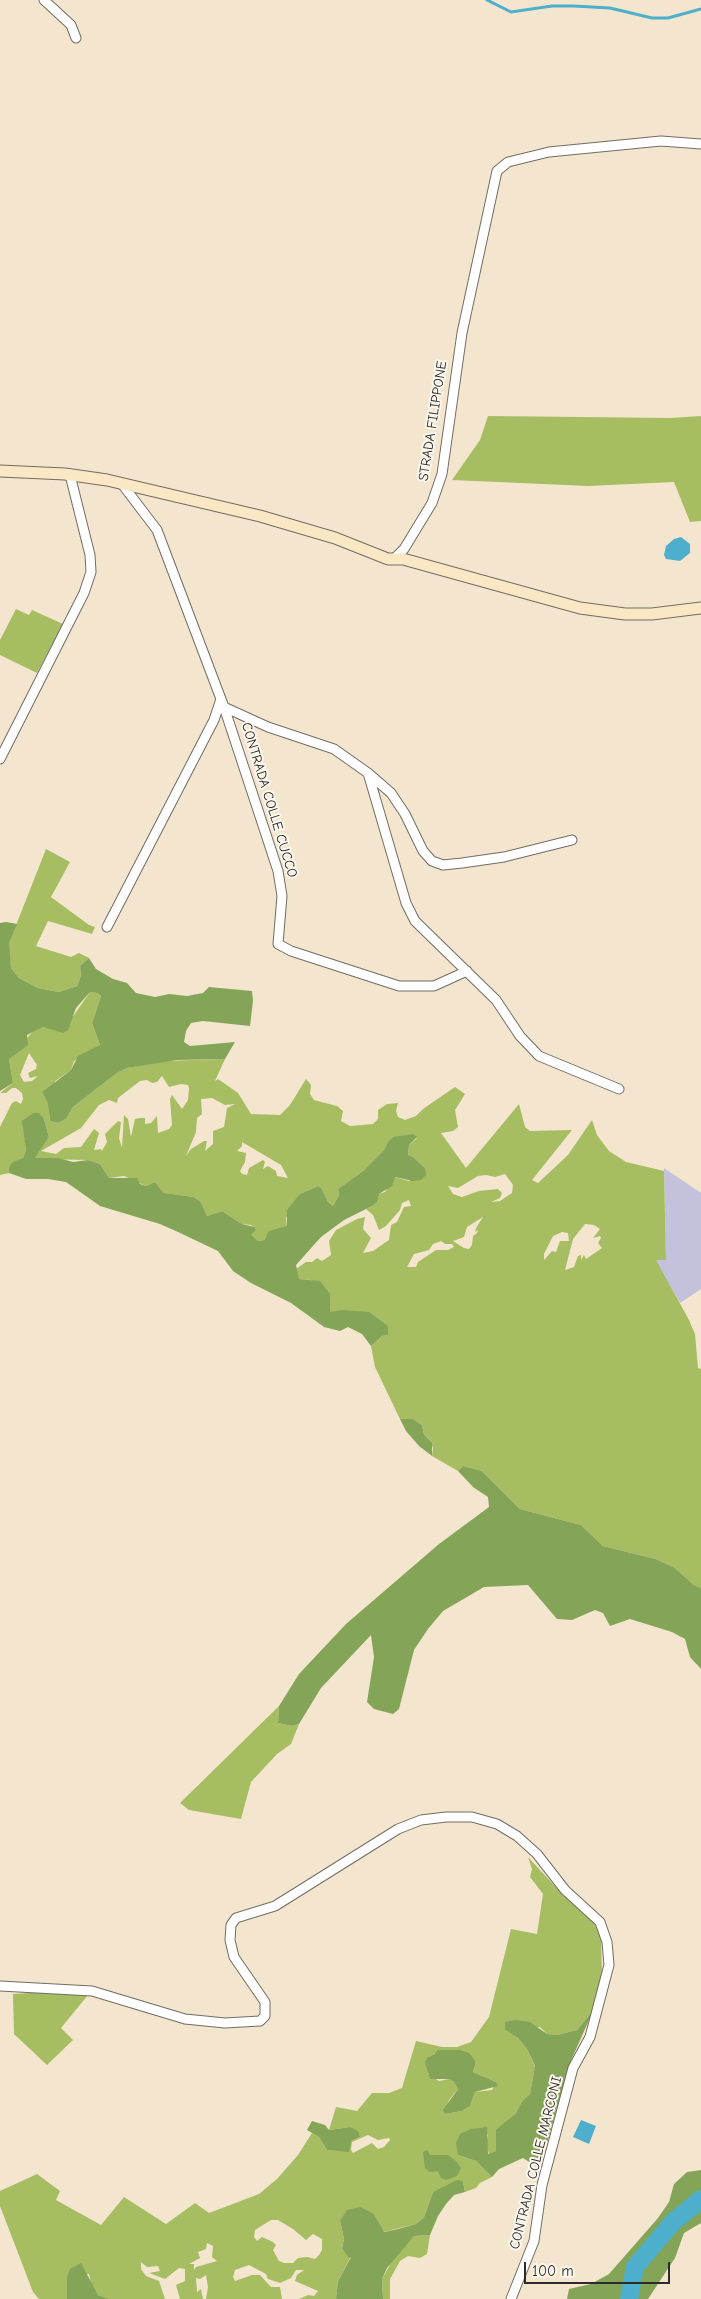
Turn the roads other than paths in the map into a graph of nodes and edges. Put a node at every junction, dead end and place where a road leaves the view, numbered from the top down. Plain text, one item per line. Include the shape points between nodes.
1 (44, 0) edge
2 (76, 38) dead end
3 (701, 144) edge
4 (0, 471) edge
5 (70, 475) junction
6 (122, 484) junction
7 (394, 559) junction
8 (701, 608) edge
9 (222, 703) junction
10 (0, 759) edge
11 (368, 773) junction
12 (572, 840) dead end
13 (107, 927) dead end
14 (467, 972) junction
15 (619, 1089) dead end
16 (0, 1986) edge
17 (511, 2299) edge

1 - 2 street via 71,25
3 - 7 street, STRADA FILIPPONE via 661,141 549,152 508,162 497,171 462,333 442,474 432,503 404,549
4 - 5 street
5 - 6 street
5 - 10 street via 88,546 91,572 84,593
6 - 7 street via 260,516
6 - 9 street, CONTRADA COLLE CUCCO via 158,530
7 - 8 street via 580,608 652,614
9 - 11 street, CONTRADA COLLE CUCCO via 268,727 334,749
9 - 13 street
9 - 14 street, CONTRADA COLLE CUCCO via 278,870 282,896 278,944 290,952 399,986 434,986
11 - 12 street, CONTRADA COLLE CUCCO via 391,793 423,851 432,861 443,865 504,857
11 - 14 street via 406,903 415,921
14 - 15 street via 496,1000 520,1036 539,1056
16 - 17 street, CONTRADA COLLE MARCONI via 92,1992 185,2019 225,2023 260,2021 265,2016 266,2002 234,1958 231,1925 236,1918 275,1906 398,1829 421,1820 472,1817 497,1824 517,1836 600,1922 609,1965 590,2038 573,2068 542,2185 534,2241

